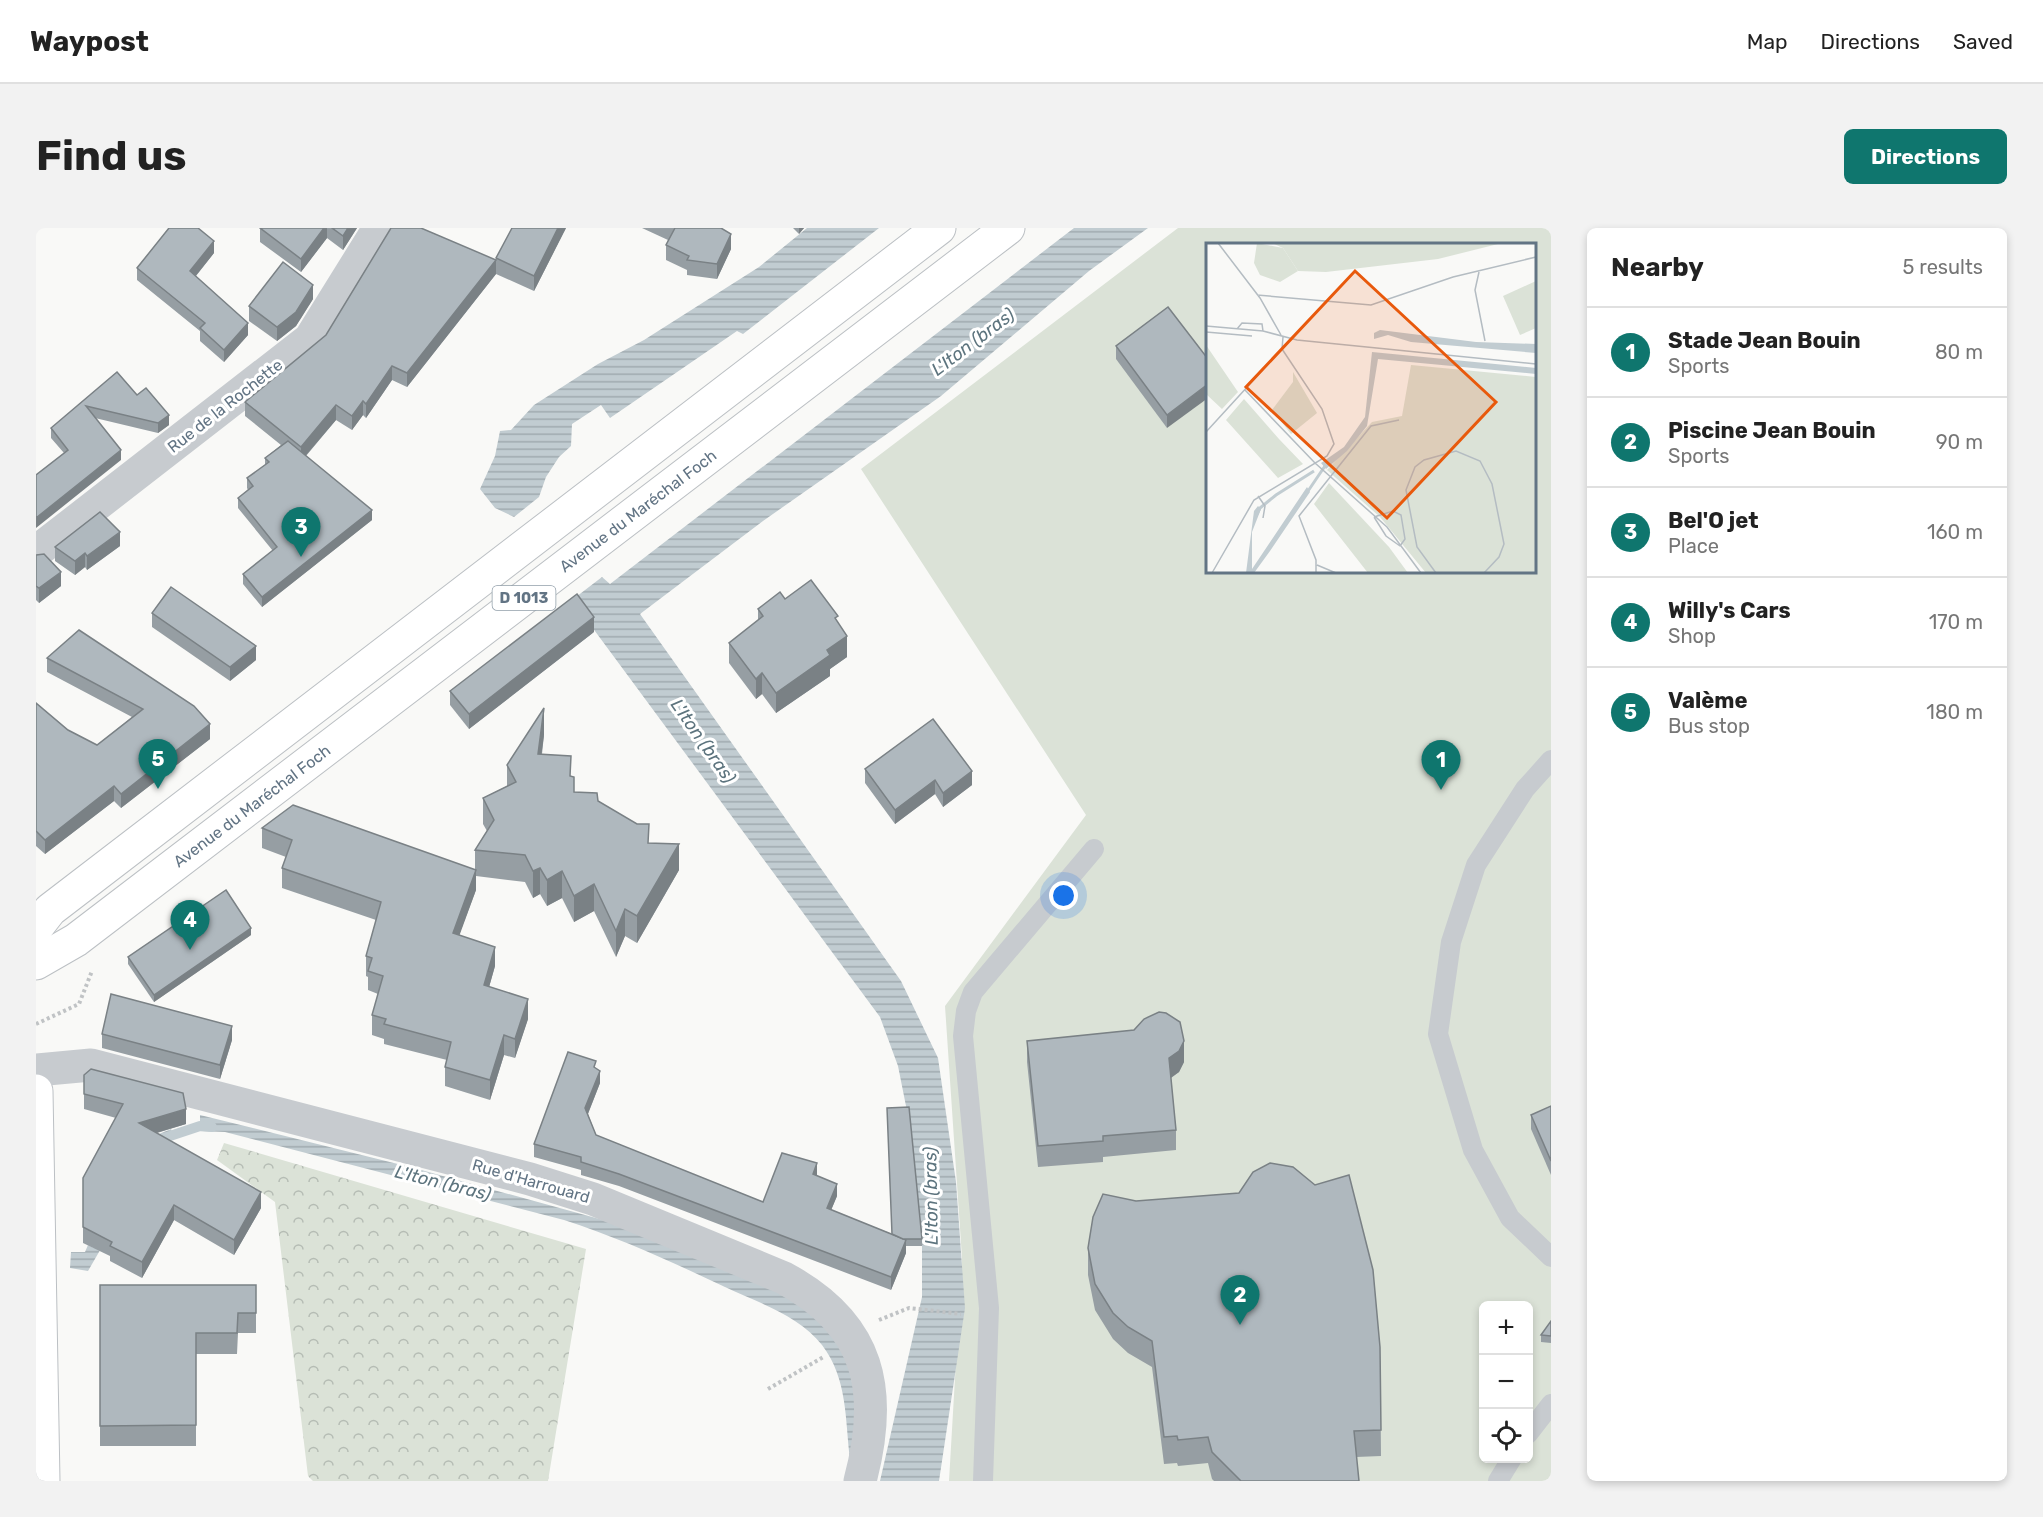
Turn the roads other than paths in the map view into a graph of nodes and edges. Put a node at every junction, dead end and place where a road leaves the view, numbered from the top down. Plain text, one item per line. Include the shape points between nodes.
1 (379, 228) edge
2 (939, 228) edge
3 (1008, 228) edge
4 (36, 552) edge
5 (1551, 760) edge
6 (1094, 849) dead end
7 (36, 928) edge
8 (36, 963) edge
9 (36, 1070) edge
10 (36, 1091) edge
11 (1551, 1257) edge
12 (1551, 1404) edge
13 (1533, 1427) edge
14 (1509, 1463) edge
15 (864, 1465) edge
16 (43, 1481) edge
17 (983, 1481) edge
18 (1498, 1481) edge

1 - 4 street, Rue de la Rochette via 310,339
2 - 7 main road, D 1013 via 55,907
3 - 8 main road, Avenue du Maréchal Foch / D 1013 via 76,940
5 - 11 lane via 1526,789 1476,865 1451,942 1438,1034 1473,1150 1510,1218
6 - 17 lane via 973,992 966,1011 963,1036 989,1308
9 - 15 street, Rue d'Harrouard via 91,1065 530,1179 593,1198 784,1278 813,1294 836,1316 851,1338 871,1389
10 - 16 main road
12 - 13 lane
14 - 18 lane

